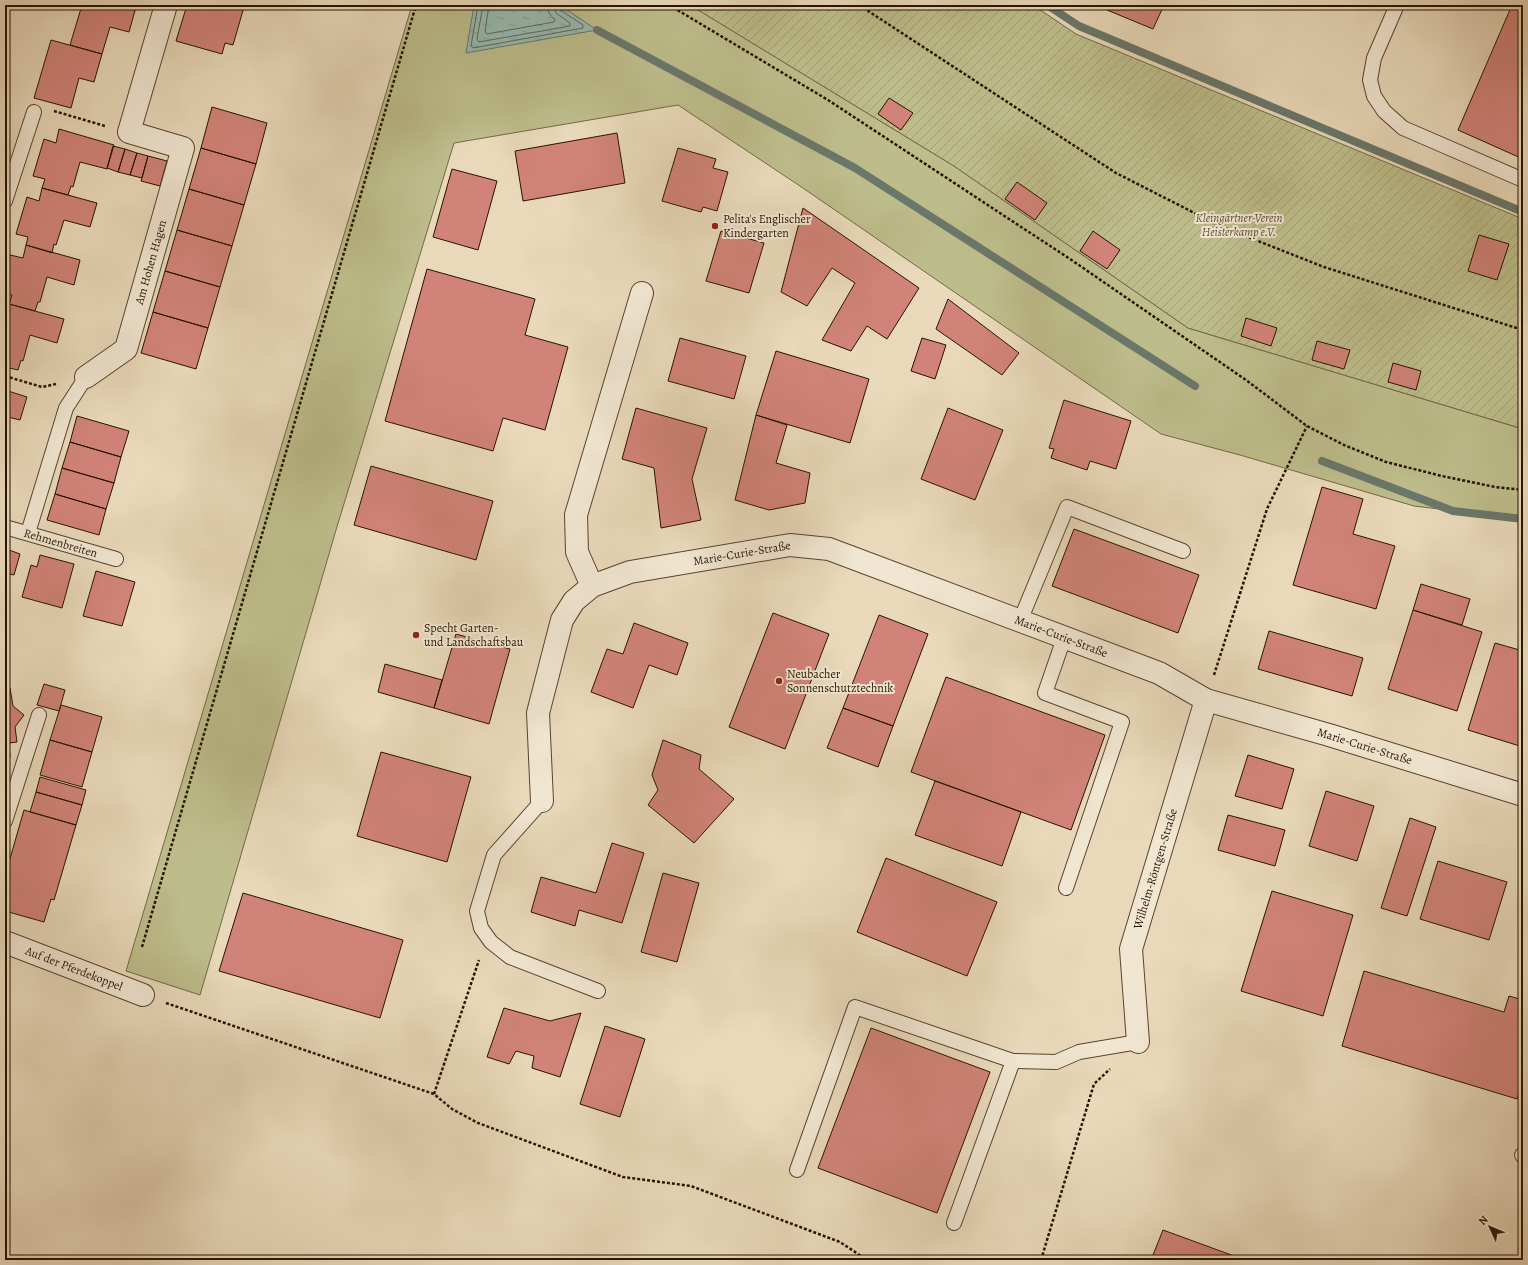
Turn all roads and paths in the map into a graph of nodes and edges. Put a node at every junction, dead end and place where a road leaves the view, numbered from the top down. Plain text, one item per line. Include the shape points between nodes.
1 (166, 5) edge
2 (416, 5) edge
3 (670, 5) edge
4 (859, 5) edge
5 (1396, 5) edge
6 (34, 112) joint
7 (129, 132) junction
8 (1523, 180) edge
9 (5, 201) edge
10 (642, 293) dead end
11 (1523, 330) edge
12 (5, 376) edge
13 (86, 377) junction
14 (1306, 426) junction
15 (1523, 490) edge
16 (5, 527) edge
17 (28, 534) junction
18 (1183, 551) dead end
19 (116, 559) dead end
20 (592, 586) junction
21 (1020, 621) junction
22 (1064, 638) junction
23 (1206, 700) junction
24 (39, 715) dead end
25 (1523, 795) edge
26 (542, 802) joint
27 (5, 821) edge
28 (1066, 888) dead end
29 (5, 942) edge
30 (491, 942) junction
31 (142, 947) dead end
32 (598, 991) dead end
33 (143, 995) joint
34 (1138, 1042) joint
35 (1013, 1061) junction
36 (1110, 1068) dead end
37 (434, 1094) junction
38 (797, 1170) dead end
39 (954, 1223) dead end
40 (867, 1260) edge
41 (1041, 1260) edge

1 - 7 street
2 - 31 path
3 - 14 path via 828,100 1073,261 1246,380
4 - 11 path via 1116,173 1220,226 1324,267
5 - 8 lane via 1374,58 1370,80 1374,96 1384,111 1403,128
6 - 7 path via 50,109
6 - 9 lane
7 - 13 street, Am Hohen Hagen via 183,148 126,349
10 - 20 street via 576,515 578,552
12 - 13 path via 42,387
13 - 17 lane, Am Hohen Hagen via 66,408
14 - 15 path via 1386,462 1494,487
14 - 23 path via 1267,509
16 - 17 lane, Rehmenbreiten
17 - 19 lane, Rehmenbreiten
18 - 21 lane via 1068,507
20 - 21 street, Marie-Curie-Straße via 630,572 790,545 829,549
20 - 26 street, Marie-Curie-Straße via 574,601 562,620 538,713
21 - 22 street, Marie-Curie-Straße
22 - 23 street, Marie-Curie-Straße via 1159,673
22 - 28 lane via 1045,693 1122,722
23 - 25 street, Marie-Curie-Straße
23 - 34 street, Wilhelm-Röntgen-Straße via 1131,949
24 - 27 lane
26 - 30 lane via 494,855 477,910 481,928
29 - 33 street, Auf der Pferdekoppel
30 - 32 lane via 510,957
30 - 37 path via 480,956
33 - 37 path
34 - 35 lane via 1079,1052 1056,1062
35 - 38 lane via 855,1006
35 - 39 lane
36 - 41 path via 1094,1084
37 - 40 path via 452,1109 478,1123 623,1177 691,1186 840,1242

